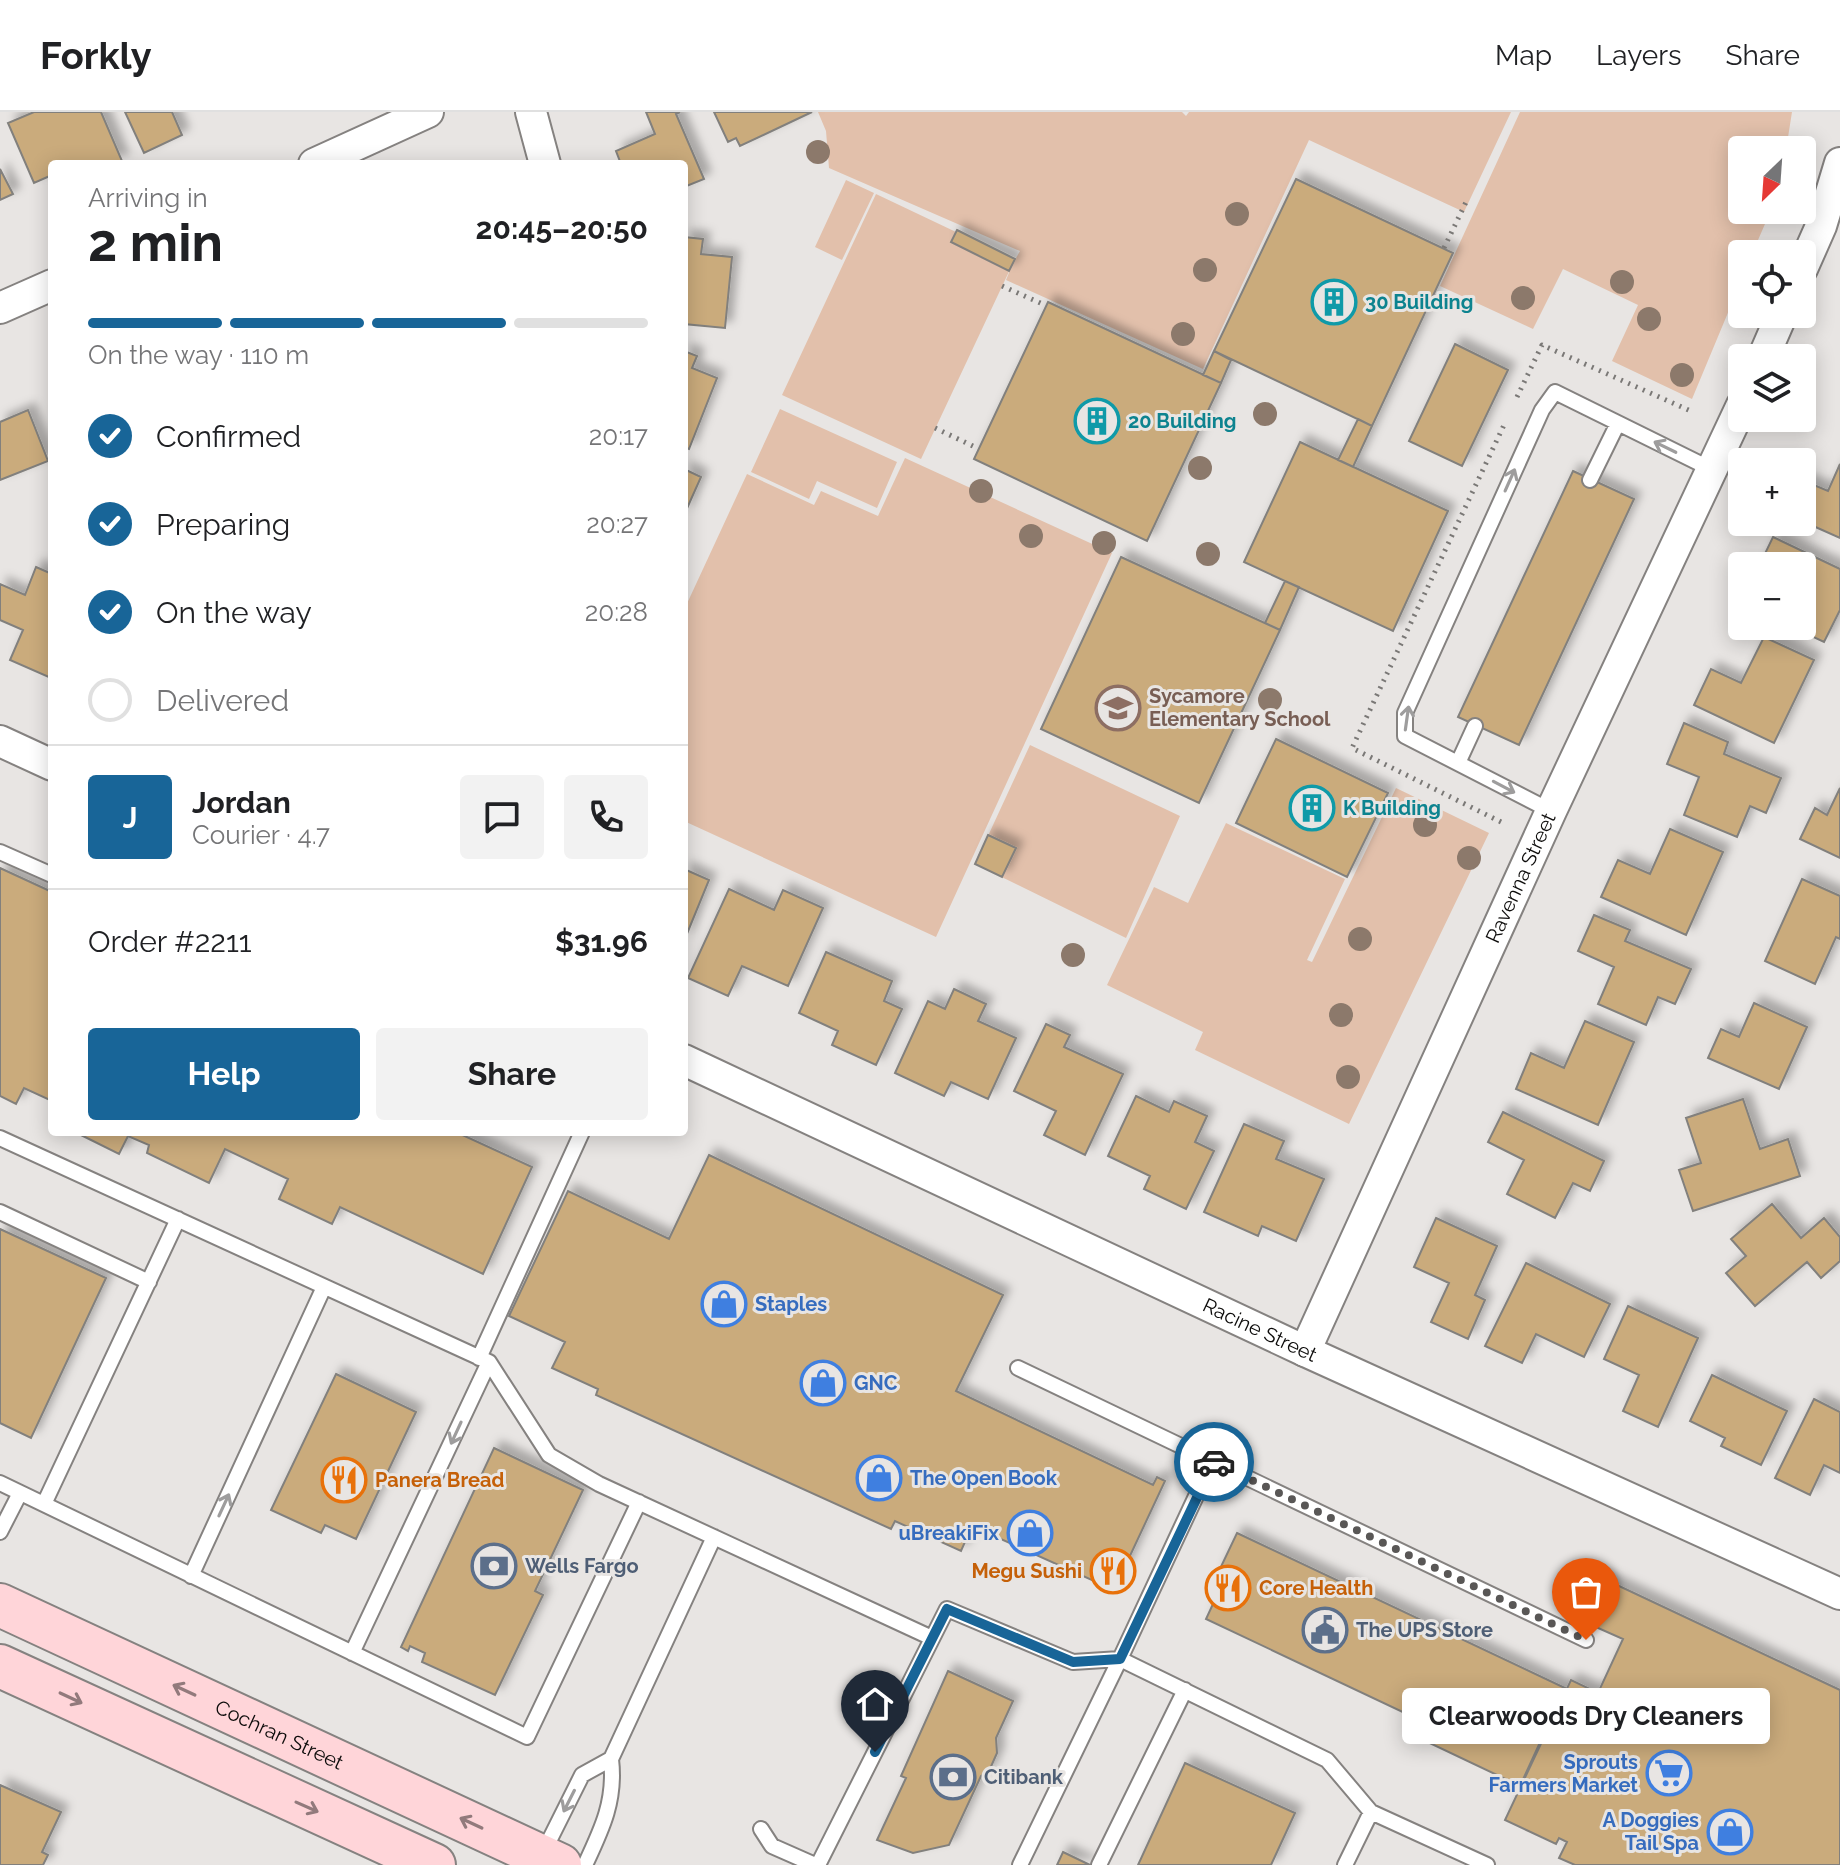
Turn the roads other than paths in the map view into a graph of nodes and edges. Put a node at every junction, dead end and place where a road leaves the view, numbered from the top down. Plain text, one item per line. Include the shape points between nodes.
1 (428, 112) edge
2 (531, 112) edge
3 (323, 160) edge
4 (544, 160) edge
5 (1840, 163) edge
6 (1815, 240) edge
7 (48, 287) edge
8 (0, 308) edge
9 (1618, 423) junction
10 (1730, 432) edge
11 (1713, 470) junction
12 (1590, 480) dead end
13 (1475, 726) dead end
14 (0, 741) edge
15 (48, 763) edge
16 (1458, 763) junction
17 (1551, 811) junction
18 (0, 852) edge
19 (48, 873) edge
20 (688, 1062) edge
21 (580, 1136) edge
22 (2, 1144) edge
23 (0, 1212) edge
24 (178, 1219) junction
25 (149, 1282) junction
26 (324, 1287) junction
27 (1305, 1351) junction
28 (484, 1360) junction
29 (1018, 1368) dead end
30 (1212, 1462) junction
31 (0, 1483) edge
32 (20, 1493) junction
33 (639, 1502) junction
34 (44, 1504) junction
35 (0, 1532) edge
36 (714, 1537) junction
37 (191, 1576) junction
38 (1840, 1594) edge
39 (0, 1605) edge
40 (932, 1638) junction
41 (1586, 1640) dead end
42 (352, 1653) junction
43 (1120, 1659) junction
44 (0, 1666) edge
45 (1185, 1690) junction
46 (611, 1759) junction
47 (1371, 1812) junction
48 (761, 1829) dead end
49 (546, 1862) edge
50 (434, 1865) edge
51 (585, 1865) edge
52 (816, 1865) edge
53 (1020, 1865) edge
54 (1099, 1865) edge
55 (1345, 1865) edge
56 (1487, 1865) edge

1 - 3 street
2 - 4 street
5 - 6 street
7 - 8 street
11 -> 9 lane
9 - 12 lane
16 -> 9 lane via 1405,736 1405,713 1542,410 1555,392
10 - 11 street, Ravenna Street
11 - 17 street, Ravenna Street
13 - 16 lane
14 - 15 street
16 -> 17 lane
17 - 27 street, Ravenna Street
18 - 19 lane
20 - 27 street, Racine Street
21 - 28 lane
22 - 24 lane
23 - 25 lane
24 - 25 lane
24 - 26 lane
25 - 34 lane
26 - 28 lane
37 -> 26 lane
27 - 38 street, Racine Street
28 - 33 lane via 549,1455
28 -> 42 lane
29 - 30 lane
30 - 41 lane
30 - 43 lane
31 - 32 lane
32 - 34 lane
32 - 35 lane
33 - 36 lane
33 - 42 lane via 527,1737
34 - 37 lane
36 - 40 lane
36 - 46 lane
37 - 42 lane
49 -> 39 main road, Cochran Street
40 - 43 lane via 947,1609 1073,1662
40 - 52 lane
43 - 45 lane
43 - 53 lane
44 -> 50 main road
45 - 47 lane via 1327,1760
45 - 54 lane
46 -> 49 lane via 582,1775
46 - 51 lane via 614,1787 605,1824
47 - 55 lane
47 - 56 lane
48 - 52 lane via 772,1846

